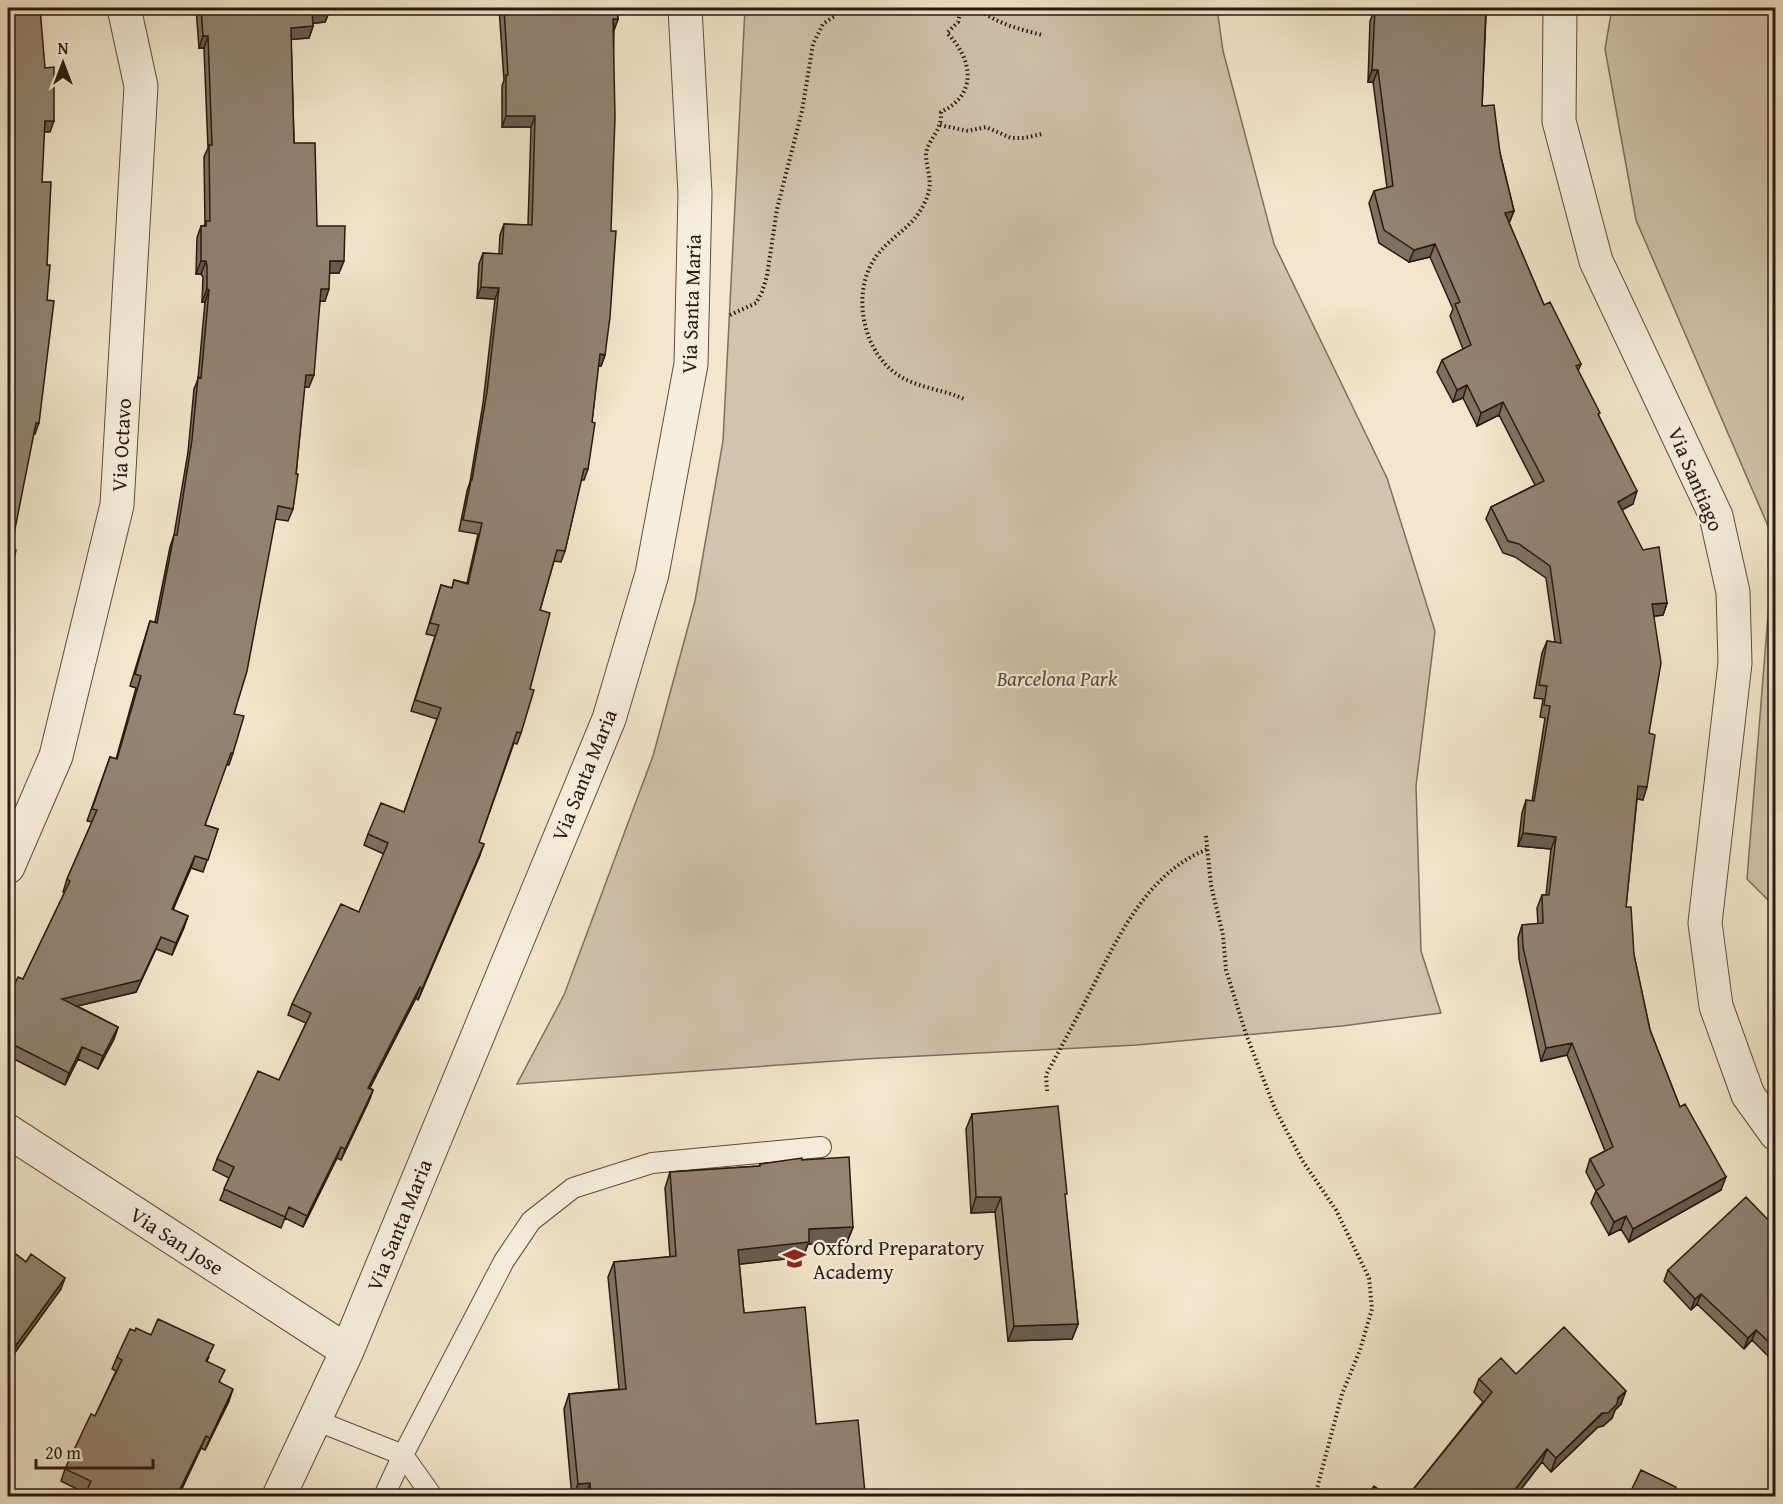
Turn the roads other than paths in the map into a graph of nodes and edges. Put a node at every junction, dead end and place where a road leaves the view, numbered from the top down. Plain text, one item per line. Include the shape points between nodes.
1 (124, 8) edge
2 (685, 8) edge
3 (1560, 8) edge
4 (8, 867) edge
5 (8, 1131) edge
6 (1776, 1134) edge
7 (821, 1147) dead end
8 (347, 1352) junction
9 (315, 1420) junction
10 (403, 1455) junction
11 (279, 1497) edge
12 (384, 1497) edge
13 (432, 1497) edge

1 - 4 street, Via Octavo via 141,86 117,505 56,756
2 - 8 street, Via Santa Maria via 695,194 691,364 652,574 609,718
3 - 6 street, Via Santiago via 1559,121 1596,261 1716,516 1733,592 1735,663 1705,923 1716,1006 1748,1095
5 - 8 street, Via San Jose
7 - 10 lane via 652,1163 573,1188 531,1221 504,1261
8 - 9 street, Via Santa Maria
9 - 10 lane
9 - 11 street, Via Santa Maria
10 - 12 lane
10 - 13 lane

